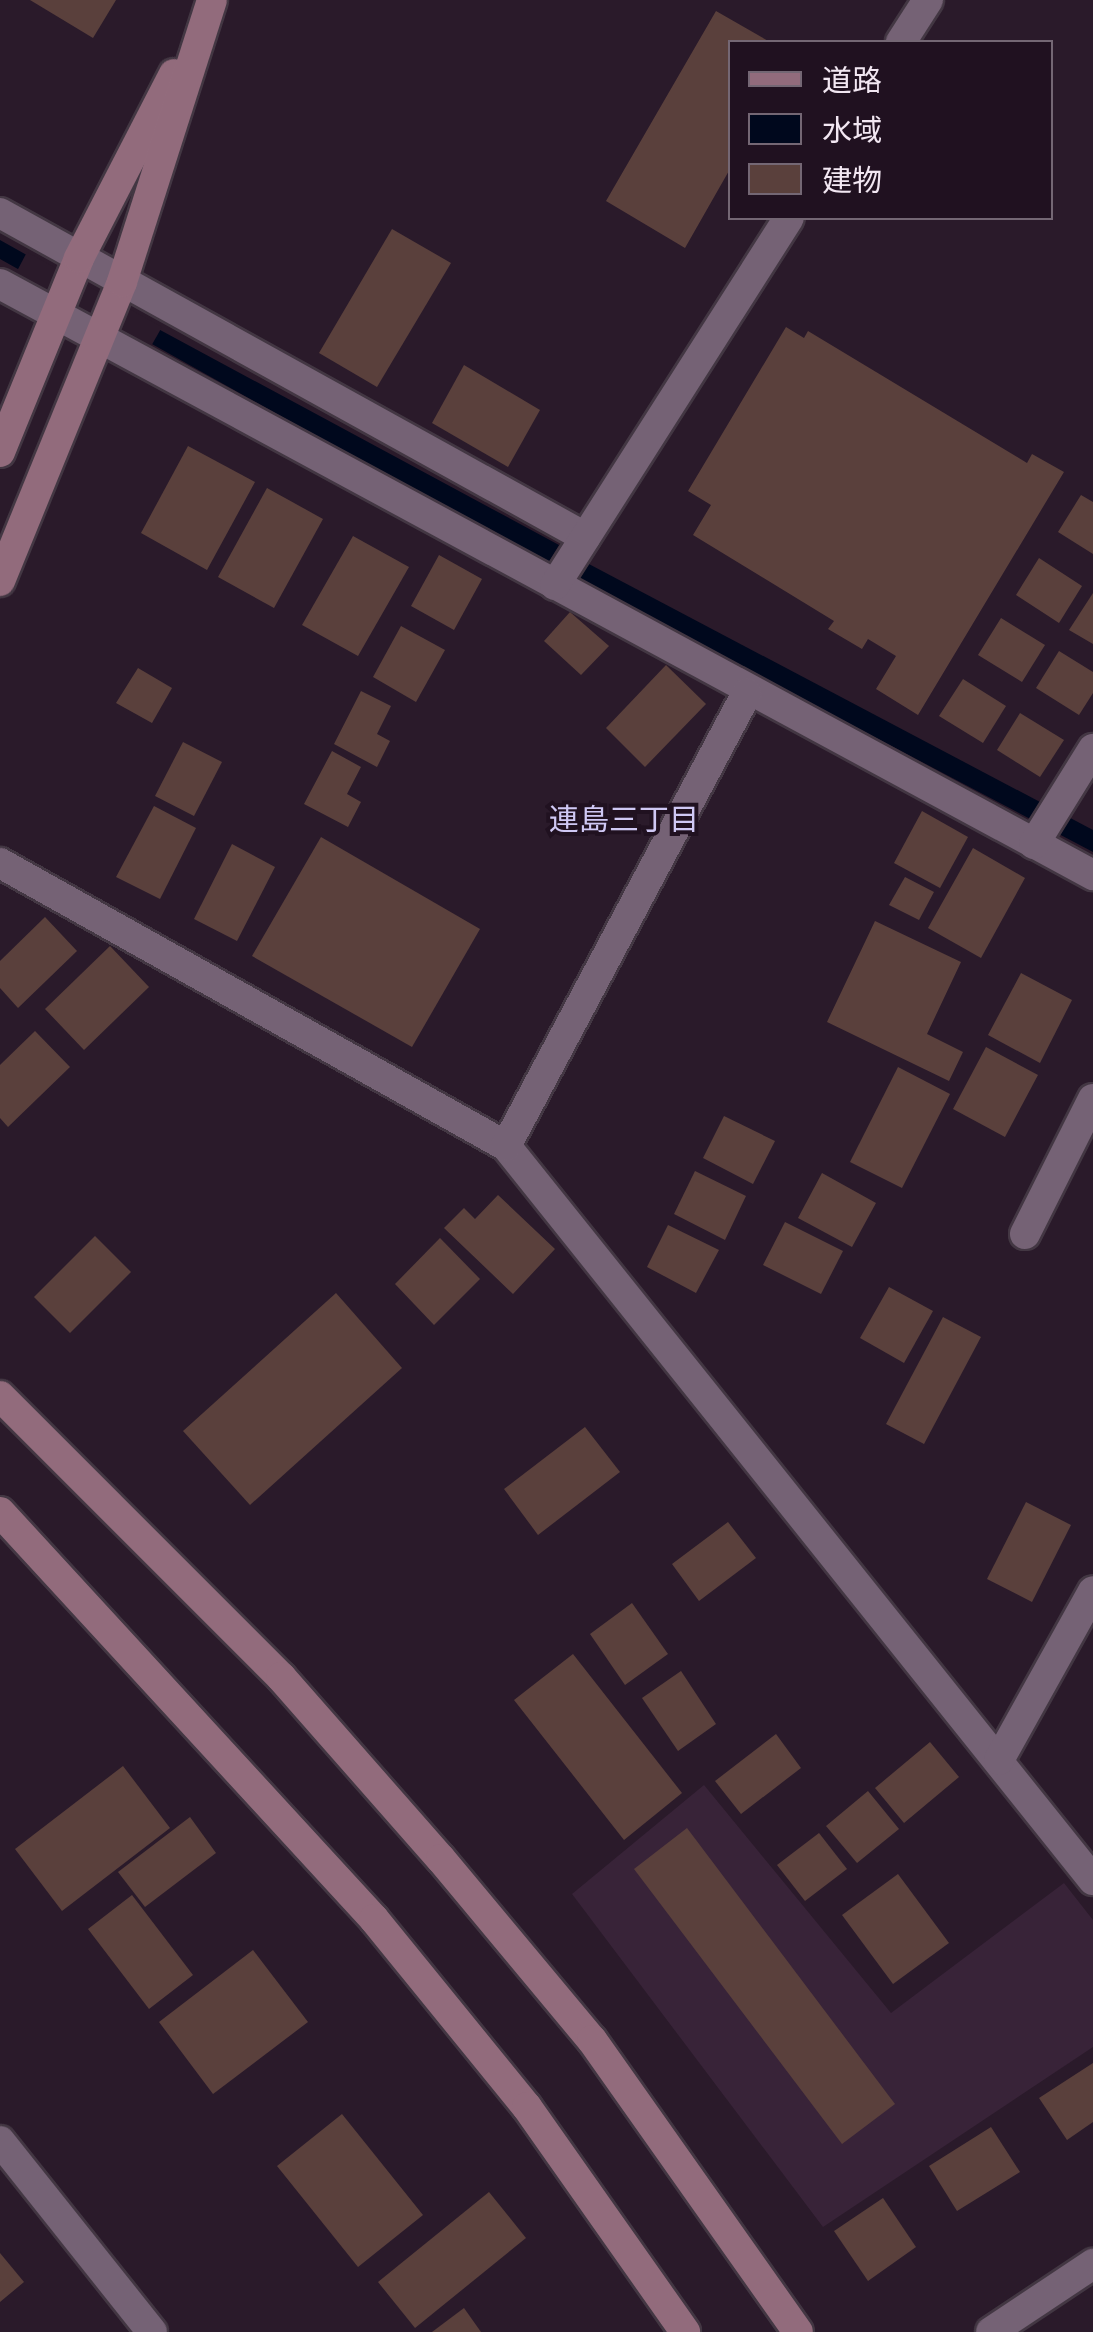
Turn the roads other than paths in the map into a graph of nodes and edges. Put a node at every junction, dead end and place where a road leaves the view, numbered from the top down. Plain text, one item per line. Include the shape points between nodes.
1 (212, 0) edge
2 (928, 0) edge
3 (902, 40) edge
4 (0, 213) edge
5 (788, 220) edge
6 (0, 284) edge
7 (67, 287) junction
8 (110, 311) junction
9 (0, 452) edge
10 (585, 537) junction
11 (0, 581) edge
12 (555, 585) junction
13 (746, 693) junction
14 (1093, 749) edge
15 (1037, 838) junction
16 (0, 862) edge
17 (1093, 875) edge
18 (1093, 1099) edge
19 (506, 1146) junction
20 (1024, 1234) dead end
21 (0, 1396) edge
22 (0, 1512) edge
23 (1093, 1591) edge
24 (1000, 1760) junction
25 (1093, 1880) edge
26 (0, 2142) edge
27 (1093, 2264) edge
28 (152, 2332) edge
29 (685, 2332) edge
30 (798, 2332) edge
31 (991, 2332) edge

1 - 7 street
1 - 8 street
2 - 3 street
4 - 7 street
5 - 10 street
6 - 7 street
7 - 8 street
7 - 8 street
7 - 9 street
8 - 10 street
8 - 11 street
8 - 12 street
10 - 12 street
12 - 13 street
13 - 15 street
13 - 19 street
14 - 15 street
15 - 17 street
16 - 19 street
18 - 20 street
19 - 24 street
21 - 30 street via 281,1676 441,1859 592,2040
22 - 29 street via 374,1919 526,2107
23 - 24 street
24 - 25 street
26 - 28 street
27 - 31 street

